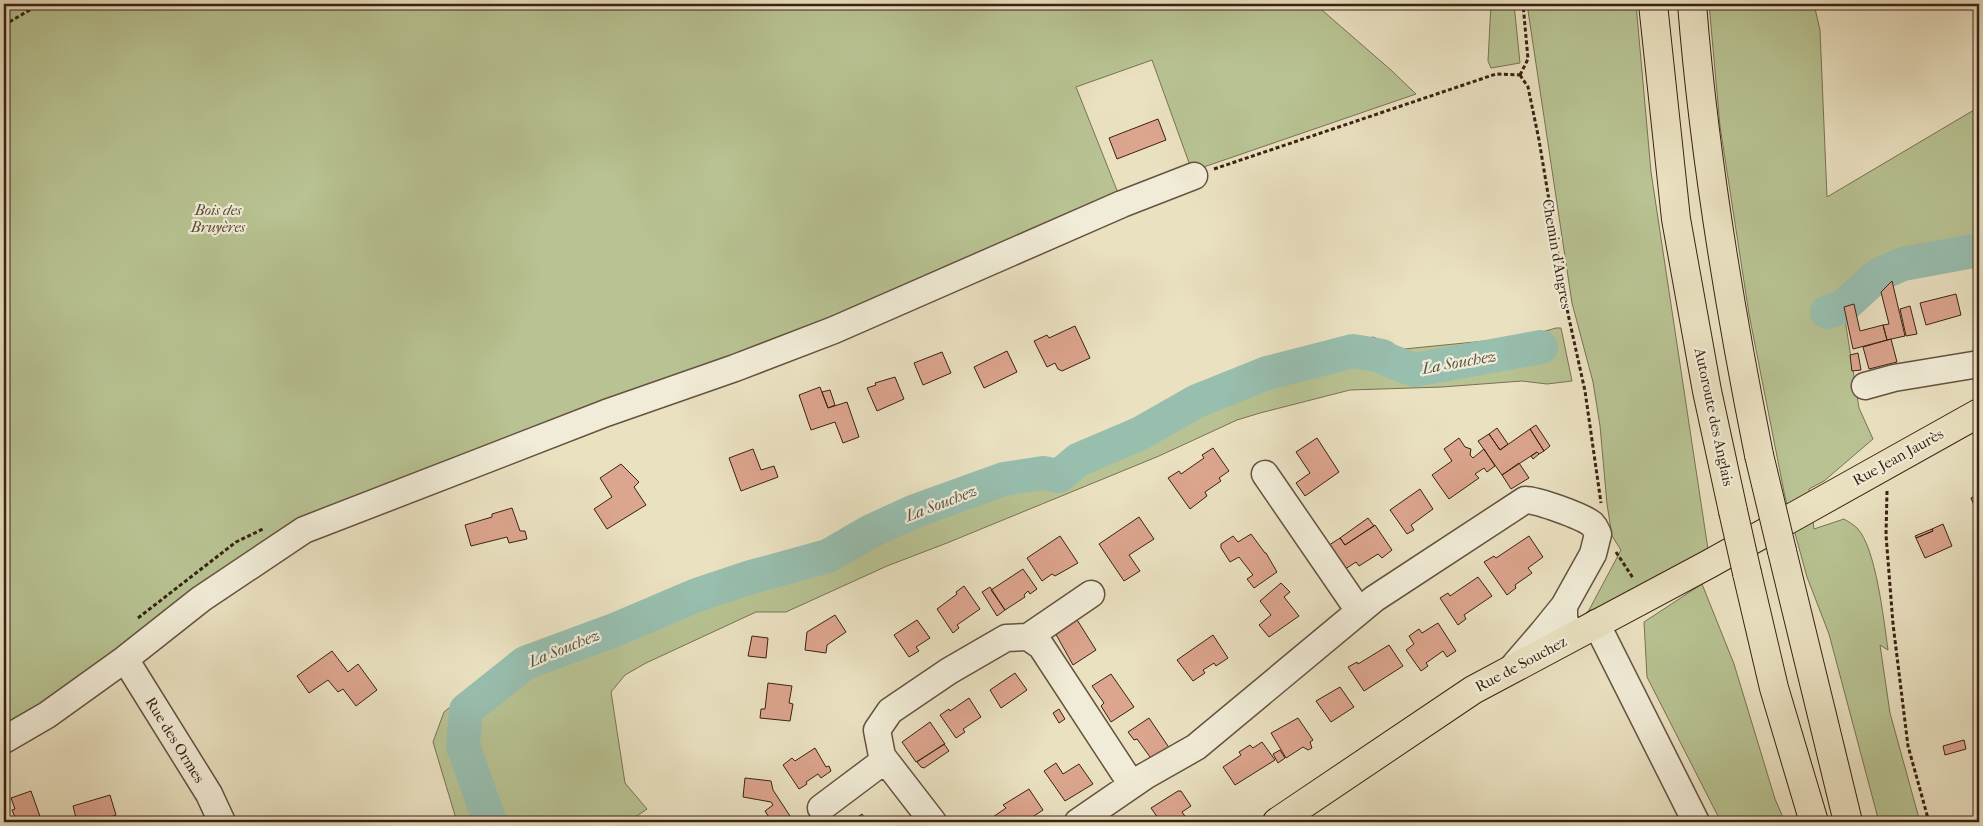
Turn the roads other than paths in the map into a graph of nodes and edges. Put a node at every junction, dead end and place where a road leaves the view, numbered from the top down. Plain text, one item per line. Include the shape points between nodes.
1 (1653, 4) edge
2 (1692, 4) edge
3 (1194, 176) road end
4 (1979, 364) edge
5 (1865, 386) dead end
6 (1979, 413) edge
7 (1265, 474) dead end
8 (1091, 594) dead end
9 (1564, 606) junction
10 (1359, 611) junction
11 (1596, 623) junction
12 (1028, 637) junction
13 (1572, 637) junction
14 (125, 659) junction
15 (1512, 668) junction
16 (4, 740) edge
17 (885, 760) junction
18 (1132, 785) junction
19 (822, 808) dead end
20 (222, 822) edge
21 (933, 822) edge
22 (1078, 822) edge
23 (1277, 822) edge
24 (1306, 822) edge
25 (1696, 822) edge
26 (1814, 822) edge
27 (1848, 822) edge

1 - 26 main road, Autoroute des Anglais, bridge via 1676,219 1707,391 1774,688
2 - 27 main road, bridge via 1732,316 1759,455
3 - 14 street via 1122,204 834,330 606,413 304,530 201,599
4 - 5 street
6 - 11 main road, Rue Jean Jaurès via 1887,470 1818,502
7 - 10 street
8 - 12 street
9 - 10 street via 1597,543 1597,515 1525,500
9 - 13 street via 1564,618
9 - 15 street
10 - 18 street via 1196,746
11 - 13 main road, Rue Jean Jaurès
11 - 25 street
12 - 17 street via 1006,638 890,711 877,730
12 - 18 street via 1041,646
13 - 15 main road, Rue de Souchez
13 - 24 main road, Rue de Souchez via 1477,707
14 - 16 street via 47,715
14 - 20 street, Rue des Ormes via 209,794
15 - 23 main road, Rue de Souchez via 1473,690
17 - 19 street
17 - 21 street
18 - 22 street

